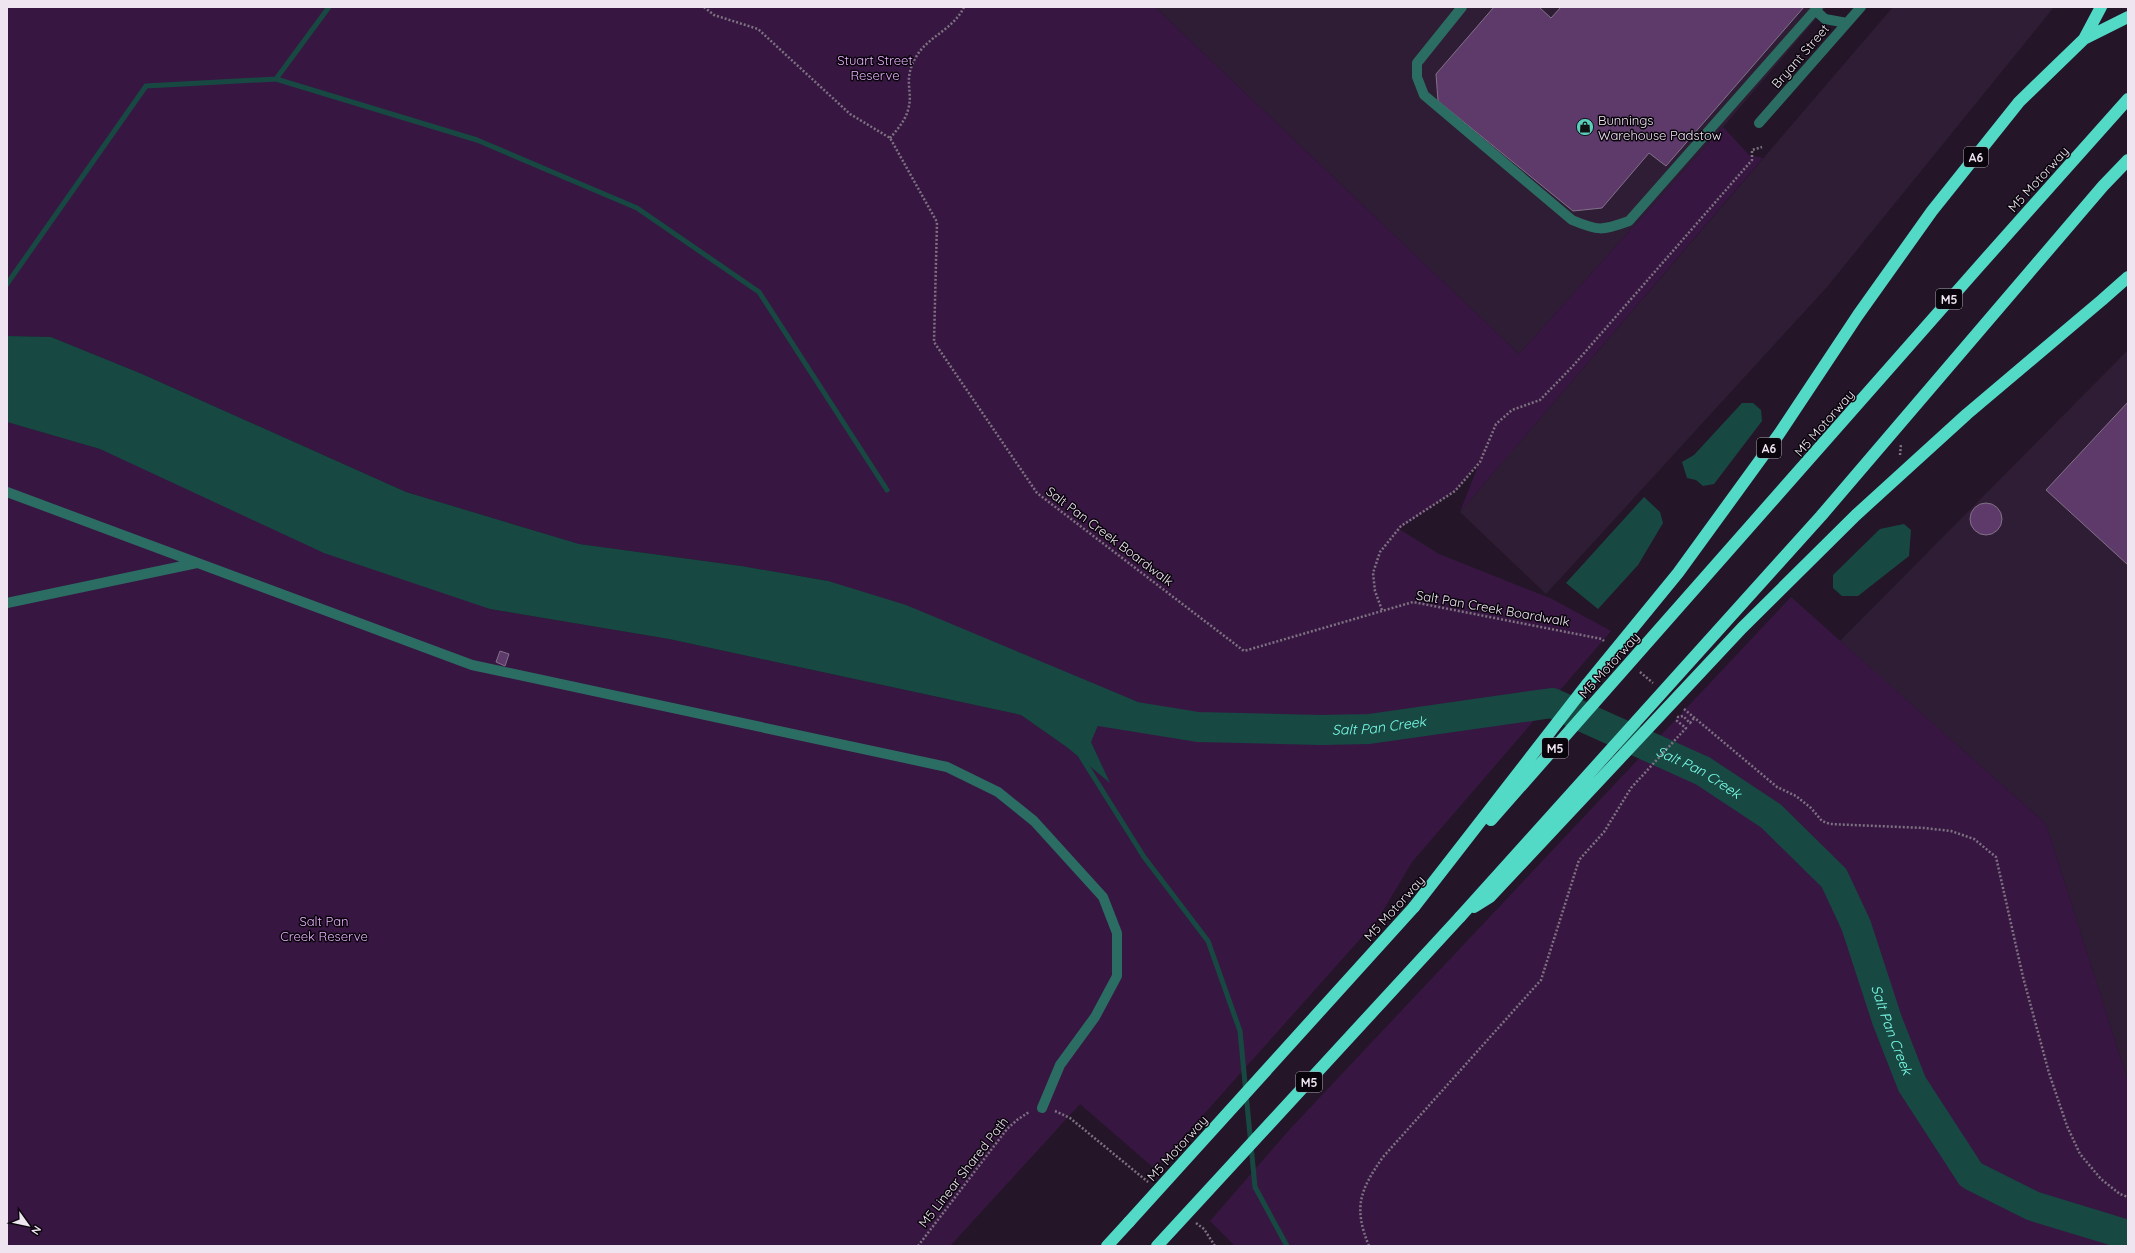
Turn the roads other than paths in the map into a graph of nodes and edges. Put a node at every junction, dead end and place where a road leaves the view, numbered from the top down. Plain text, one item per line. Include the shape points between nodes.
1 (1462, 7) edge
2 (1861, 7) edge
3 (2101, 7) edge
4 (1817, 8) edge
5 (2128, 17) edge
6 (1848, 23) junction
7 (2084, 39) junction
8 (2128, 99) edge
9 (1759, 123) dead end
10 (2128, 160) edge
11 (2128, 276) edge
12 (7, 492) edge
13 (197, 563) junction
14 (7, 602) edge
15 (1414, 907) junction
16 (1460, 917) junction
17 (1042, 1108) road end
18 (1107, 1246) edge
19 (1157, 1246) edge

1 - 4 street via 1417,63 1417,78 1424,94 1572,220 1591,228 1607,229 1629,221
2 - 6 street, Bryant Street
3 - 7 highway, A6
4 - 6 street via 1825,19
5 - 7 highway, A6
6 - 9 street, Bryant Street
7 - 15 highway, A6 via 2019,102 1932,211 1779,434 1678,572
8 - 15 highway, M5 Motorway / M5
10 - 16 highway, M5 via 1821,516
11 - 16 highway, M5 via 1972,409 1851,520 1742,628 1490,897
12 - 13 street
13 - 14 street
13 - 17 street via 472,666 947,767 998,792 1034,821 1103,897 1117,933 1117,976 1095,1017 1060,1065
15 - 18 highway, M5 Motorway / M5, bridge
16 - 19 highway, M5, bridge

